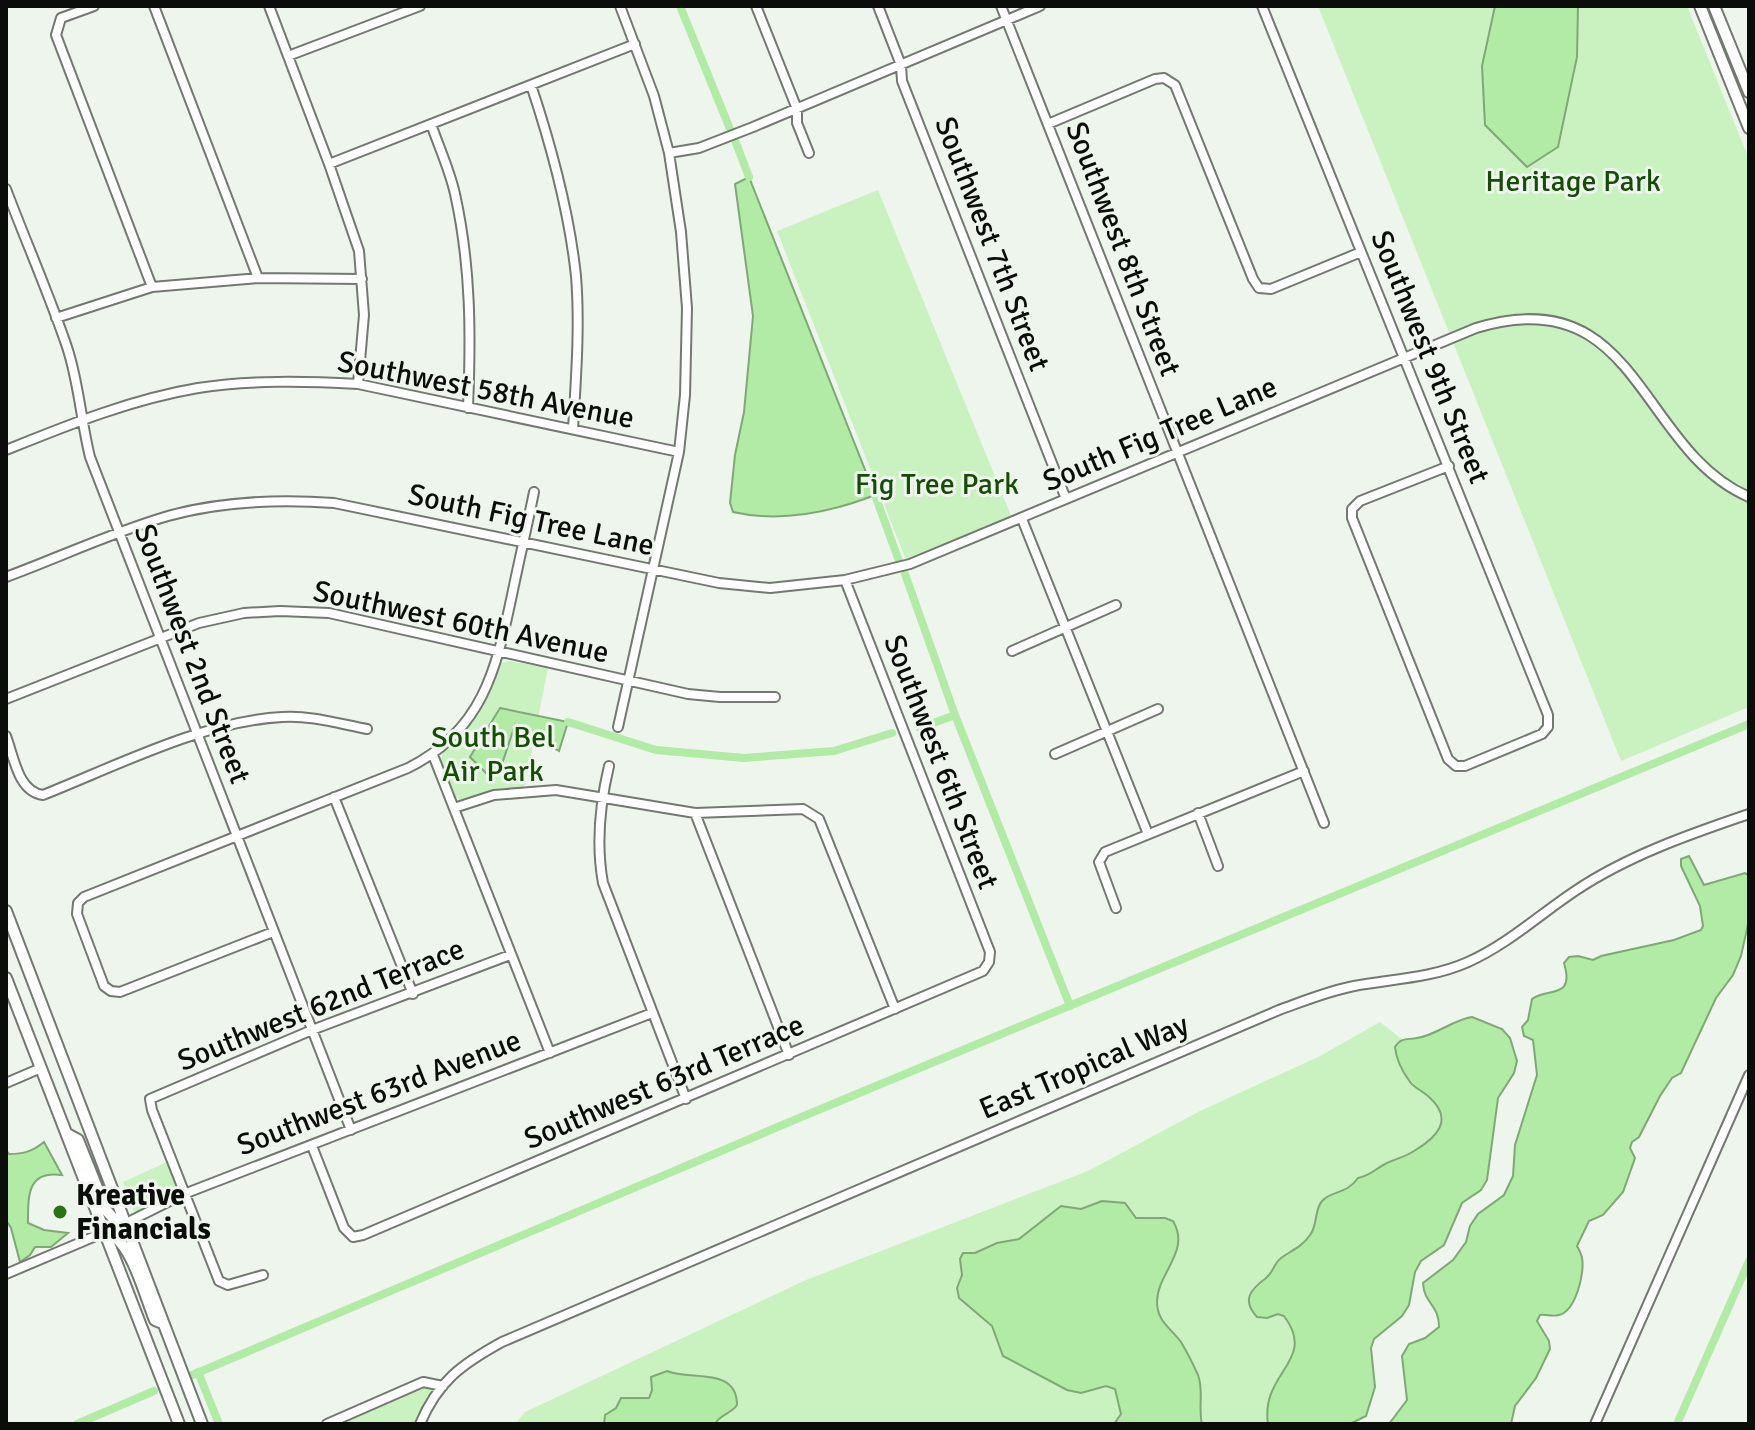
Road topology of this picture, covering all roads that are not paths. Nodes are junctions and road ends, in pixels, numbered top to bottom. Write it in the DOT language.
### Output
graph roads {
  1 [pos="94,6"];
  2 [pos="154,6"];
  3 [pos="269,6"];
  4 [pos="420,6"];
  5 [pos="620,6"];
  6 [pos="756,6"];
  7 [pos="878,6"];
  8 [pos="1001,6"];
  9 [pos="1040,6"];
  10 [pos="1262,6"];
  11 [pos="1700,6"];
  12 [pos="1714,6"];
  13 [pos="1007,20"];
  14 [pos="635,44"];
  15 [pos="288,56"];
  16 [pos="901,65"];
  17 [pos="531,85"];
  18 [pos="1749,92"];
  19 [pos="797,109"];
  20 [pos="431,124"];
  21 [pos="1048,124"];
  22 [pos="1749,128"];
  23 [pos="669,153"];
  24 [pos="809,153"];
  25 [pos="329,164"];
  26 [pos="6,189"];
  27 [pos="1361,252"];
  28 [pos="258,278"];
  29 [pos="362,279"];
  30 [pos="152,287"];
  31 [pos="56,318"];
  32 [pos="1404,358"];
  33 [pos="358,384"];
  34 [pos="468,408"];
  35 [pos="80,421"];
  36 [pos="573,429"];
  37 [pos="6,450"];
  38 [pos="679,452"];
  39 [pos="1177,452"];
  40 [pos="1449,466"];
  41 [pos="534,492"];
  42 [pos="1749,497"];
  43 [pos="1066,499"];
  44 [pos="1022,519"];
  45 [pos="119,534"];
  46 [pos="523,544"];
  47 [pos="655,571"];
  48 [pos="6,577"];
  49 [pos="845,580"];
  50 [pos="1116,605"];
  51 [pos="1065,628"];
  52 [pos="159,637"];
  53 [pos="1012,651"];
  54 [pos="500,652"];
  55 [pos="628,682"];
  56 [pos="775,697"];
  57 [pos="6,699"];
  58 [pos="1158,709"];
  59 [pos="618,727"];
  60 [pos="367,729"];
  61 [pos="1107,733"];
  62 [pos="197,734"];
  63 [pos="6,736"];
  64 [pos="1055,754"];
  65 [pos="433,755"];
  66 [pos="609,766"];
  67 [pos="1304,771"];
  68 [pos="334,797"];
  69 [pos="602,797"];
  70 [pos="454,808"];
  71 [pos="695,813"];
  72 [pos="1198,813"];
  73 [pos="1749,814"];
  74 [pos="1324,823"];
  75 [pos="1148,834"];
  76 [pos="236,835"];
  77 [pos="1218,866"];
  78 [pos="1116,908"];
  79 [pos="6,911"];
  80 [pos="6,930"];
  81 [pos="273,932"];
  82 [pos="18,941"];
  83 [pos="510,955"];
  84 [pos="989,962"];
  85 [pos="6,978"];
  86 [pos="413,994"];
  87 [pos="895,1009"];
  88 [pos="652,1013"];
  89 [pos="312,1030"];
  90 [pos="550,1053"];
  91 [pos="789,1055"];
  92 [pos="41,1068"];
  93 [pos="1749,1075"];
  94 [pos="6,1083"];
  95 [pos="686,1099"];
  96 [pos="351,1130"];
  97 [pos="67,1134"];
  98 [pos="312,1146"];
  99 [pos="184,1194"];
  100 [pos="126,1223"];
  101 [pos="105,1232"];
  102 [pos="6,1274"];
  103 [pos="263,1275"];
  104 [pos="165,1326"];
  105 [pos="443,1386"];
  106 [pos="179,1424"];
  107 [pos="202,1424"];
  108 [pos="327,1424"];
  109 [pos="420,1424"];
  110 [pos="1595,1424"];
  1 -- 30 [label="street"];
  2 -- 28 [label="street"];
  3 -- 15 [label="street"];
  4 -- 15 [label="street"];
  5 -- 14 [label="street"];
  6 -- 19 [label="street"];
  7 -- 16 [label="street, Southwest 7th Street"];
  8 -- 13 [label="street, Southwest 8th Street"];
  9 -- 13 [label="street"];
  10 -- 27 [label="street, Southwest 9th Street"];
  11 -- 22 [label="main road"];
  12 -- 18 [label="main road"];
  13 -- 16 [label="street"];
  13 -- 21 [label="street, Southwest 8th Street"];
  14 -- 17 [label="street"];
  14 -- 23 [label="street"];
  15 -- 25 [label="street"];
  16 -- 19 [label="street"];
  16 -- 43 [label="street, Southwest 7th Street"];
  17 -- 20 [label="street"];
  17 -- 36 [label="street"];
  19 -- 23 [label="street"];
  19 -- 24 [label="street"];
  20 -- 25 [label="street"];
  20 -- 34 [label="street"];
  21 -- 27 [label="street"];
  21 -- 39 [label="street, Southwest 8th Street"];
  23 -- 38 [label="street"];
  25 -- 29 [label="street"];
  26 -- 31 [label="street, Southwest 2nd Street"];
  27 -- 32 [label="street, Southwest 9th Street"];
  28 -- 29 [label="street"];
  28 -- 30 [label="street"];
  29 -- 33 [label="street"];
  30 -- 31 [label="street"];
  31 -- 35 [label="street, Southwest 2nd Street"];
  32 -- 39 [label="street, South Fig Tree Lane"];
  32 -- 40 [label="street, Southwest 9th Street"];
  32 -- 42 [label="street, South Fig Tree Lane"];
  33 -- 34 [label="street, Southwest 58th Avenue"];
  33 -- 35 [label="street, Southwest 58th Avenue"];
  34 -- 36 [label="street, Southwest 58th Avenue"];
  35 -- 37 [label="street, Southwest 58th Avenue"];
  35 -- 45 [label="street, Southwest 2nd Street"];
  36 -- 38 [label="street, Southwest 58th Avenue"];
  38 -- 47 [label="street"];
  39 -- 43 [label="street, South Fig Tree Lane"];
  39 -- 67 [label="street, Southwest 8th Street"];
  40 -- 40 [label="street, Southwest 9th Street"];
  41 -- 46 [label="street"];
  43 -- 44 [label="street, South Fig Tree Lane"];
  44 -- 49 [label="street, South Fig Tree Lane"];
  44 -- 51 [label="street"];
  45 -- 46 [label="street, South Fig Tree Lane"];
  45 -- 48 [label="street, South Fig Tree Lane"];
  45 -- 52 [label="street, Southwest 2nd Street"];
  46 -- 47 [label="street, South Fig Tree Lane"];
  46 -- 54 [label="street"];
  47 -- 49 [label="street, South Fig Tree Lane"];
  47 -- 55 [label="street"];
  49 -- 84 [label="street, Southwest 6th Street"];
  50 -- 51 [label="street"];
  51 -- 53 [label="street"];
  51 -- 61 [label="street"];
  52 -- 54 [label="street, Southwest 60th Avenue"];
  52 -- 57 [label="street, Southwest 60th Avenue"];
  52 -- 62 [label="street, Southwest 2nd Street"];
  54 -- 55 [label="street, Southwest 60th Avenue"];
  54 -- 65 [label="street"];
  55 -- 56 [label="street, Southwest 60th Avenue"];
  55 -- 59 [label="street"];
  58 -- 61 [label="street"];
  60 -- 62 [label="street"];
  61 -- 64 [label="street"];
  61 -- 75 [label="street"];
  62 -- 63 [label="street"];
  62 -- 76 [label="street, Southwest 2nd Street"];
  65 -- 68 [label="street"];
  65 -- 70 [label="street"];
  66 -- 69 [label="street"];
  67 -- 72 [label="street"];
  67 -- 74 [label="street, Southwest 8th Street"];
  68 -- 76 [label="street"];
  68 -- 86 [label="street"];
  69 -- 70 [label="street"];
  69 -- 71 [label="street"];
  69 -- 88 [label="street"];
  70 -- 83 [label="street"];
  71 -- 87 [label="street"];
  71 -- 91 [label="street"];
  72 -- 75 [label="street"];
  72 -- 77 [label="street"];
  73 -- 105 [label="street, East Tropical Way"];
  75 -- 78 [label="street"];
  76 -- 81 [label="street, Southwest 2nd Street"];
  76 -- 81 [label="street"];
  79 -- 82 [label="main road"];
  80 -- 82 [label="main road"];
  81 -- 89 [label="street, Southwest 2nd Street"];
  82 -- 100 [label="main road"];
  83 -- 86 [label="street, Southwest 62nd Terrace"];
  83 -- 90 [label="street"];
  84 -- 87 [label="street, Southwest 63rd Terrace"];
  85 -- 92 [label="main road"];
  86 -- 89 [label="street, Southwest 62nd Terrace"];
  87 -- 91 [label="street, Southwest 63rd Terrace"];
  88 -- 90 [label="street, Southwest 63rd Avenue"];
  88 -- 95 [label="street"];
  89 -- 96 [label="street, Southwest 2nd Street"];
  89 -- 99 [label="street, Southwest 62nd Terrace"];
  90 -- 96 [label="street, Southwest 63rd Avenue"];
  91 -- 95 [label="street, Southwest 63rd Terrace"];
  92 -- 94 [label="street"];
  92 -- 97 [label="main road"];
  93 -- 110 [label="street"];
  95 -- 98 [label="street, Southwest 63rd Terrace"];
  96 -- 98 [label="street, Southwest 63rd Avenue"];
  97 -- 100 [label="main road"];
  97 -- 101 [label="main road"];
  98 -- 99 [label="street, Southwest 63rd Avenue"];
  99 -- 100 [label="street, Southwest 63rd Avenue"];
  99 -- 103 [label="street"];
  100 -- 104 [label="main road"];
  101 -- 102 [label="street"];
  101 -- 104 [label="main road"];
  101 -- 106 [label="main road"];
  104 -- 107 [label="main road"];
  105 -- 108 [label="street"];
  105 -- 109 [label="street, East Tropical Way"];
}
